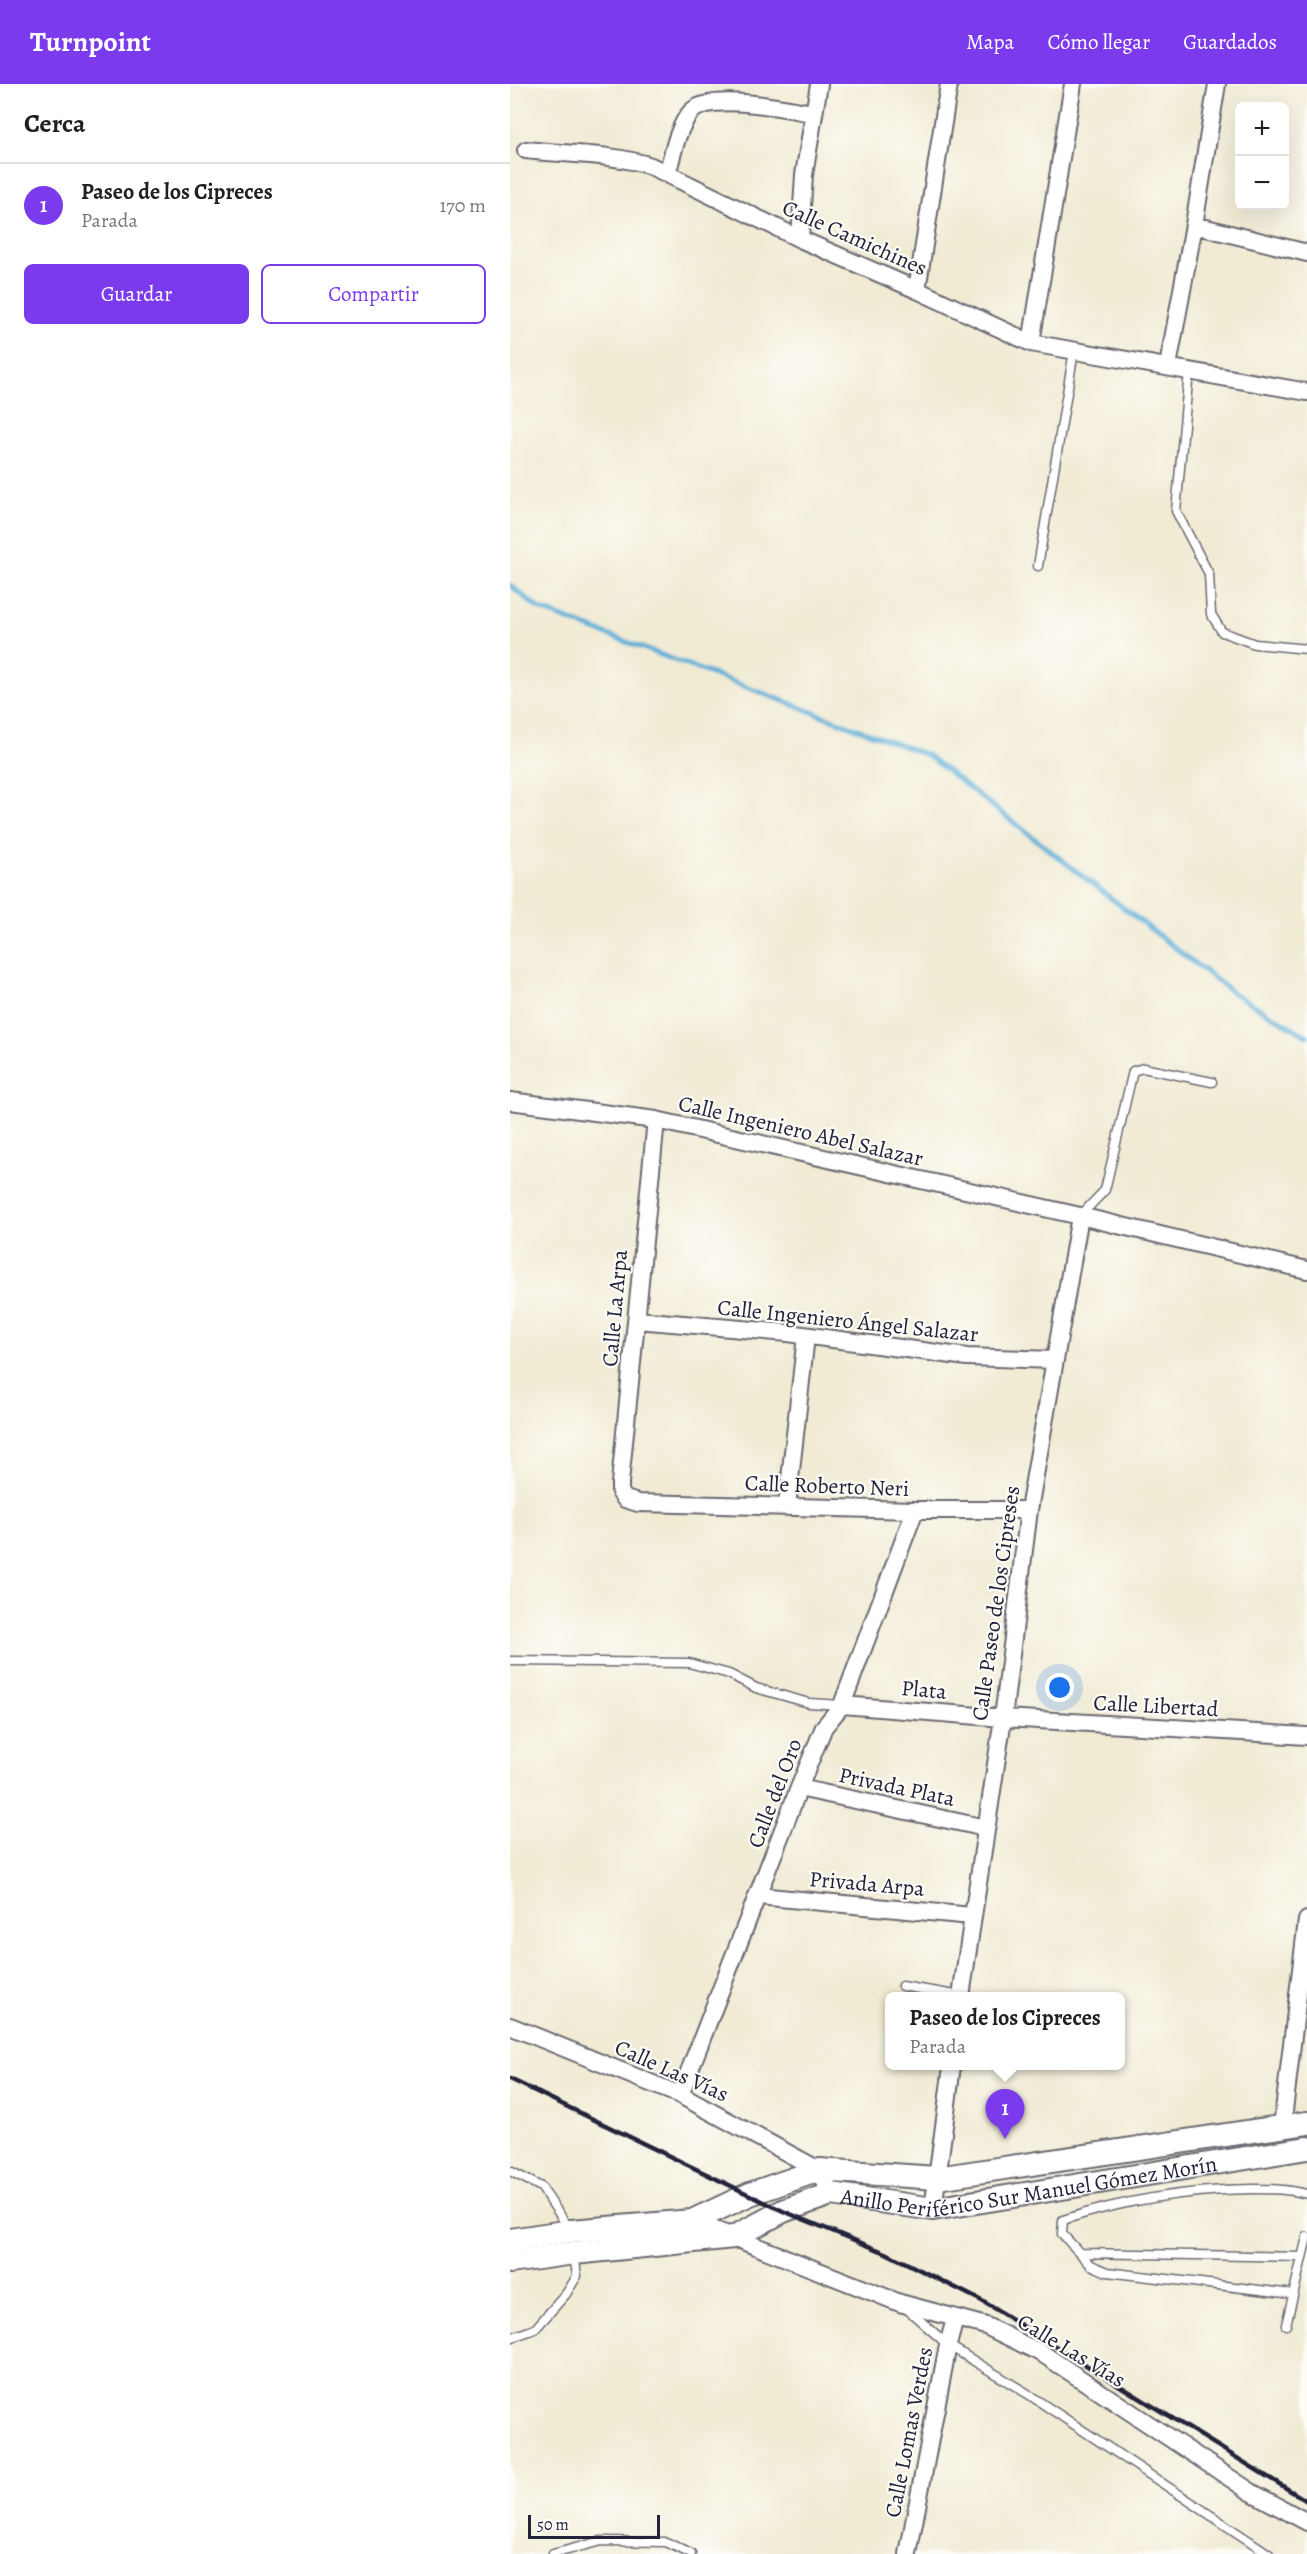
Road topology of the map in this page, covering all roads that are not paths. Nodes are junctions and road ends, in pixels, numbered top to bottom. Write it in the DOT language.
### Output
graph roads {
  1 [pos="819,84"];
  2 [pos="948,84"];
  3 [pos="1073,84"];
  4 [pos="1213,84"];
  5 [pos="813,113"];
  6 [pos="526,150"];
  7 [pos="667,174"];
  8 [pos="1194,225"];
  9 [pos="800,238"];
  10 [pos="1307,253"];
  11 [pos="918,290"];
  12 [pos="1031,343"];
  13 [pos="1074,351"];
  14 [pos="1168,366"];
  15 [pos="1189,371"];
  16 [pos="1307,392"];
  17 [pos="1038,566"];
  18 [pos="1307,649"];
  19 [pos="1212,1082"];
  20 [pos="510,1101"];
  21 [pos="656,1120"];
  22 [pos="1080,1216"];
  23 [pos="1307,1270"];
  24 [pos="637,1320"];
  25 [pos="806,1336"];
  26 [pos="1055,1360"];
  27 [pos="625,1499"];
  28 [pos="787,1506"];
  29 [pos="915,1510"];
  30 [pos="1029,1510"];
  31 [pos="510,1661"];
  32 [pos="842,1705"];
  33 [pos="1003,1718"];
  34 [pos="1307,1736"];
  35 [pos="799,1788"];
  36 [pos="986,1828"];
  37 [pos="758,1896"];
  38 [pos="972,1916"];
  39 [pos="1307,1920"];
  40 [pos="902,1986"];
  41 [pos="937,1992"];
  42 [pos="962,1992"];
  43 [pos="510,2026"];
  44 [pos="951,2070"];
  45 [pos="680,2095"];
  46 [pos="1307,2123"];
  47 [pos="1282,2127"];
  48 [pos="1307,2148"];
  49 [pos="819,2170"];
  50 [pos="510,2171"];
  51 [pos="937,2178"];
  52 [pos="831,2194"];
  53 [pos="1307,2194"];
  54 [pos="933,2209"];
  55 [pos="692,2222"];
  56 [pos="571,2231"];
  57 [pos="734,2237"];
  58 [pos="1307,2237"];
  59 [pos="510,2240"];
  60 [pos="574,2253"];
  61 [pos="1080,2253"];
  62 [pos="1302,2257"];
  63 [pos="510,2262"];
  64 [pos="1293,2294"];
  65 [pos="900,2303"];
  66 [pos="956,2319"];
  67 [pos="1286,2325"];
  68 [pos="510,2338"];
  69 [pos="948,2345"];
  70 [pos="1307,2522"];
  71 [pos="553,2554"];
  72 [pos="691,2554"];
  73 [pos="908,2554"];
  74 [pos="1269,2554"];
  1 -- 5 [label="street"];
  2 -- 11 [label="street"];
  3 -- 12 [label="street"];
  4 -- 8 [label="street"];
  5 -- 7 [label="street"];
  5 -- 9 [label="street"];
  6 -- 7 [label="street, Calle Camichines"];
  7 -- 9 [label="street, Calle Camichines"];
  8 -- 10 [label="street"];
  8 -- 14 [label="street"];
  9 -- 11 [label="street, Calle Camichines"];
  11 -- 12 [label="street, Calle Camichines"];
  12 -- 13 [label="street, Calle Camichines"];
  13 -- 14 [label="street, Calle Camichines"];
  13 -- 17 [label="lane"];
  14 -- 15 [label="street, Calle Camichines"];
  15 -- 16 [label="street, Calle Camichines"];
  15 -- 18 [label="lane"];
  19 -- 22 [label="lane"];
  20 -- 21 [label="street, Calle Ingeniero Abel Salazar"];
  21 -- 22 [label="street, Calle Ingeniero Abel Salazar"];
  21 -- 24 [label="street, Calle La Arpa"];
  22 -- 23 [label="street, Calle Ingeniero Abel Salazar"];
  22 -- 26 [label="street, Calle Paseo de los Cipreses"];
  24 -- 25 [label="street, Calle Ingeniero Ángel Salazar"];
  24 -- 27 [label="street, Calle La Arpa"];
  25 -- 26 [label="street, Calle Ingeniero Ángel Salazar"];
  25 -- 28 [label="street"];
  26 -- 30 [label="street, Calle Paseo de los Cipreses"];
  27 -- 28 [label="street, Calle Roberto Neri"];
  28 -- 29 [label="street, Calle Roberto Neri"];
  29 -- 30 [label="street, Calle Roberto Neri"];
  29 -- 32 [label="street, Calle del Oro"];
  30 -- 33 [label="street, Calle Paseo de los Cipreses"];
  31 -- 32 [label="lane"];
  32 -- 33 [label="street, Plata"];
  32 -- 35 [label="street, Calle del Oro"];
  33 -- 34 [label="street, Calle Libertad"];
  33 -- 36 [label="street, Calle Paseo de los Cipreses"];
  35 -- 36 [label="street, Privada Plata"];
  35 -- 37 [label="street, Calle del Oro"];
  36 -- 38 [label="street, Calle Paseo de los Cipreses"];
  37 -- 38 [label="street, Privada Arpa"];
  37 -- 45 [label="street, Calle del Oro"];
  38 -- 42 [label="street, Calle Paseo de los Cipreses"];
  39 -- 47 [label="street"];
  40 -- 41 [label="lane"];
  43 -- 45 [label="street, Calle Las Vías"];
  44 -- 51 [label="street"];
  45 -- 49 [label="street, Calle Las Vías"];
  46 -- 47 [label="street, Anillo Periférico Sur Manuel Gómez Morín"];
  47 -- 51 [label="street, Anillo Periférico Sur Manuel Gómez Morín"];
  48 -- 54 [label="street, Anillo Periférico Sur Manuel Gómez Morín"];
  49 -- 51 [label="street, Anillo Periférico Sur Manuel Gómez Morín"];
  49 -- 52 [label="street"];
  49 -- 55 [label="street, Anillo Periférico Sur Manuel Gómez Morín"];
  50 -- 56 [label="lane"];
  51 -- 54 [label="street"];
  52 -- 54 [label="street, Anillo Periférico Sur Manuel Gómez Morín"];
  52 -- 57 [label="street, Anillo Periférico Sur Manuel Gómez Morín"];
  53 -- 61 [label="lane"];
  55 -- 56 [label="street, Anillo Periférico Sur Manuel Gómez Morín"];
  55 -- 57 [label="street, Calle Las Vías"];
  56 -- 59 [label="street, Anillo Periférico Sur Manuel Gómez Morín"];
  57 -- 60 [label="street, Anillo Periférico Sur Manuel Gómez Morín"];
  57 -- 65 [label="street, Calle Las Vías"];
  58 -- 62 [label="lane"];
  60 -- 63 [label="street, Anillo Periférico Sur Manuel Gómez Morín"];
  60 -- 68 [label="lane"];
  61 -- 62 [label="lane"];
  61 -- 64 [label="lane"];
  62 -- 64 [label="lane"];
  64 -- 67 [label="lane"];
  65 -- 66 [label="street, Calle Las Vías"];
  65 -- 69 [label="lane"];
  66 -- 69 [label="street, Calle Lomas Verdes"];
  66 -- 70 [label="street, Calle Las Vías"];
  69 -- 73 [label="street, Calle Lomas Verdes"];
  69 -- 74 [label="lane"];
  71 -- 72 [label="lane"];
}
